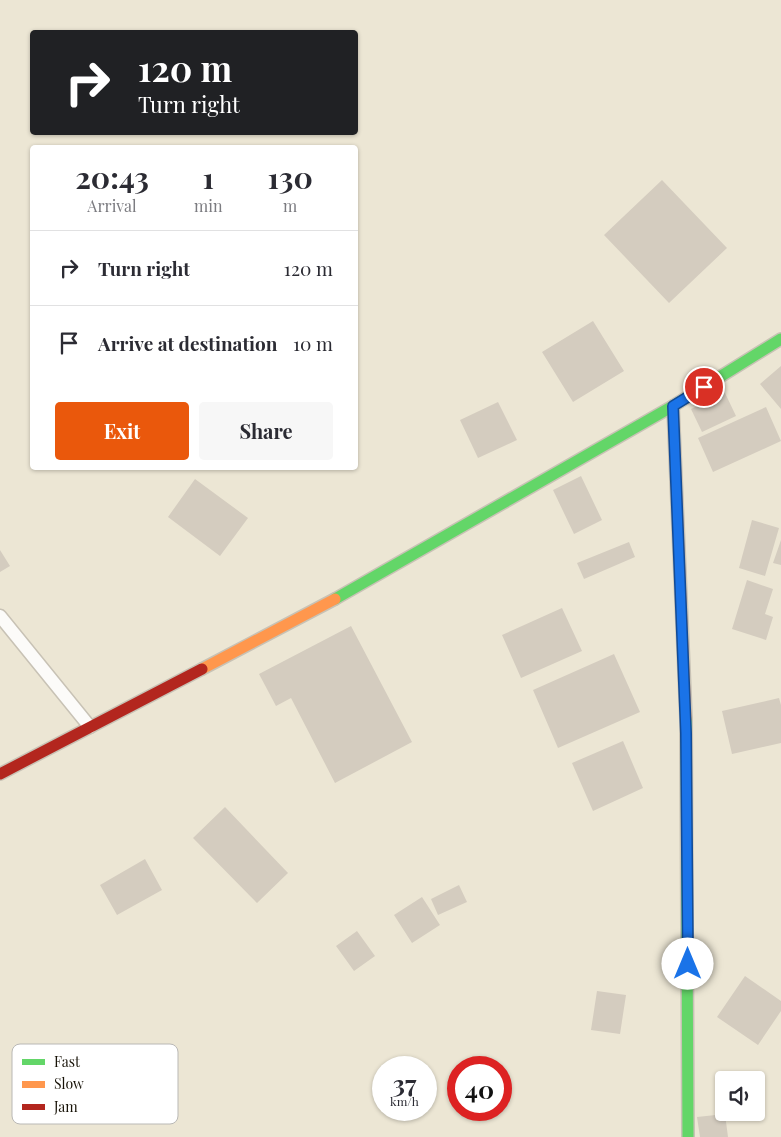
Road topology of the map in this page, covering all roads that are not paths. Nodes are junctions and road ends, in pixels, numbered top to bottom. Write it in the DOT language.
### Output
graph roads {
  1 [pos="781,339"];
  2 [pos="673,406"];
  3 [pos="0,616"];
  4 [pos="90,727"];
  5 [pos="0,774"];
  6 [pos="688,1137"];
  1 -- 2 [label="street"];
  2 -- 4 [label="street"];
  2 -- 6 [label="street"];
  3 -- 4 [label="lane"];
  4 -- 5 [label="street"];
}
